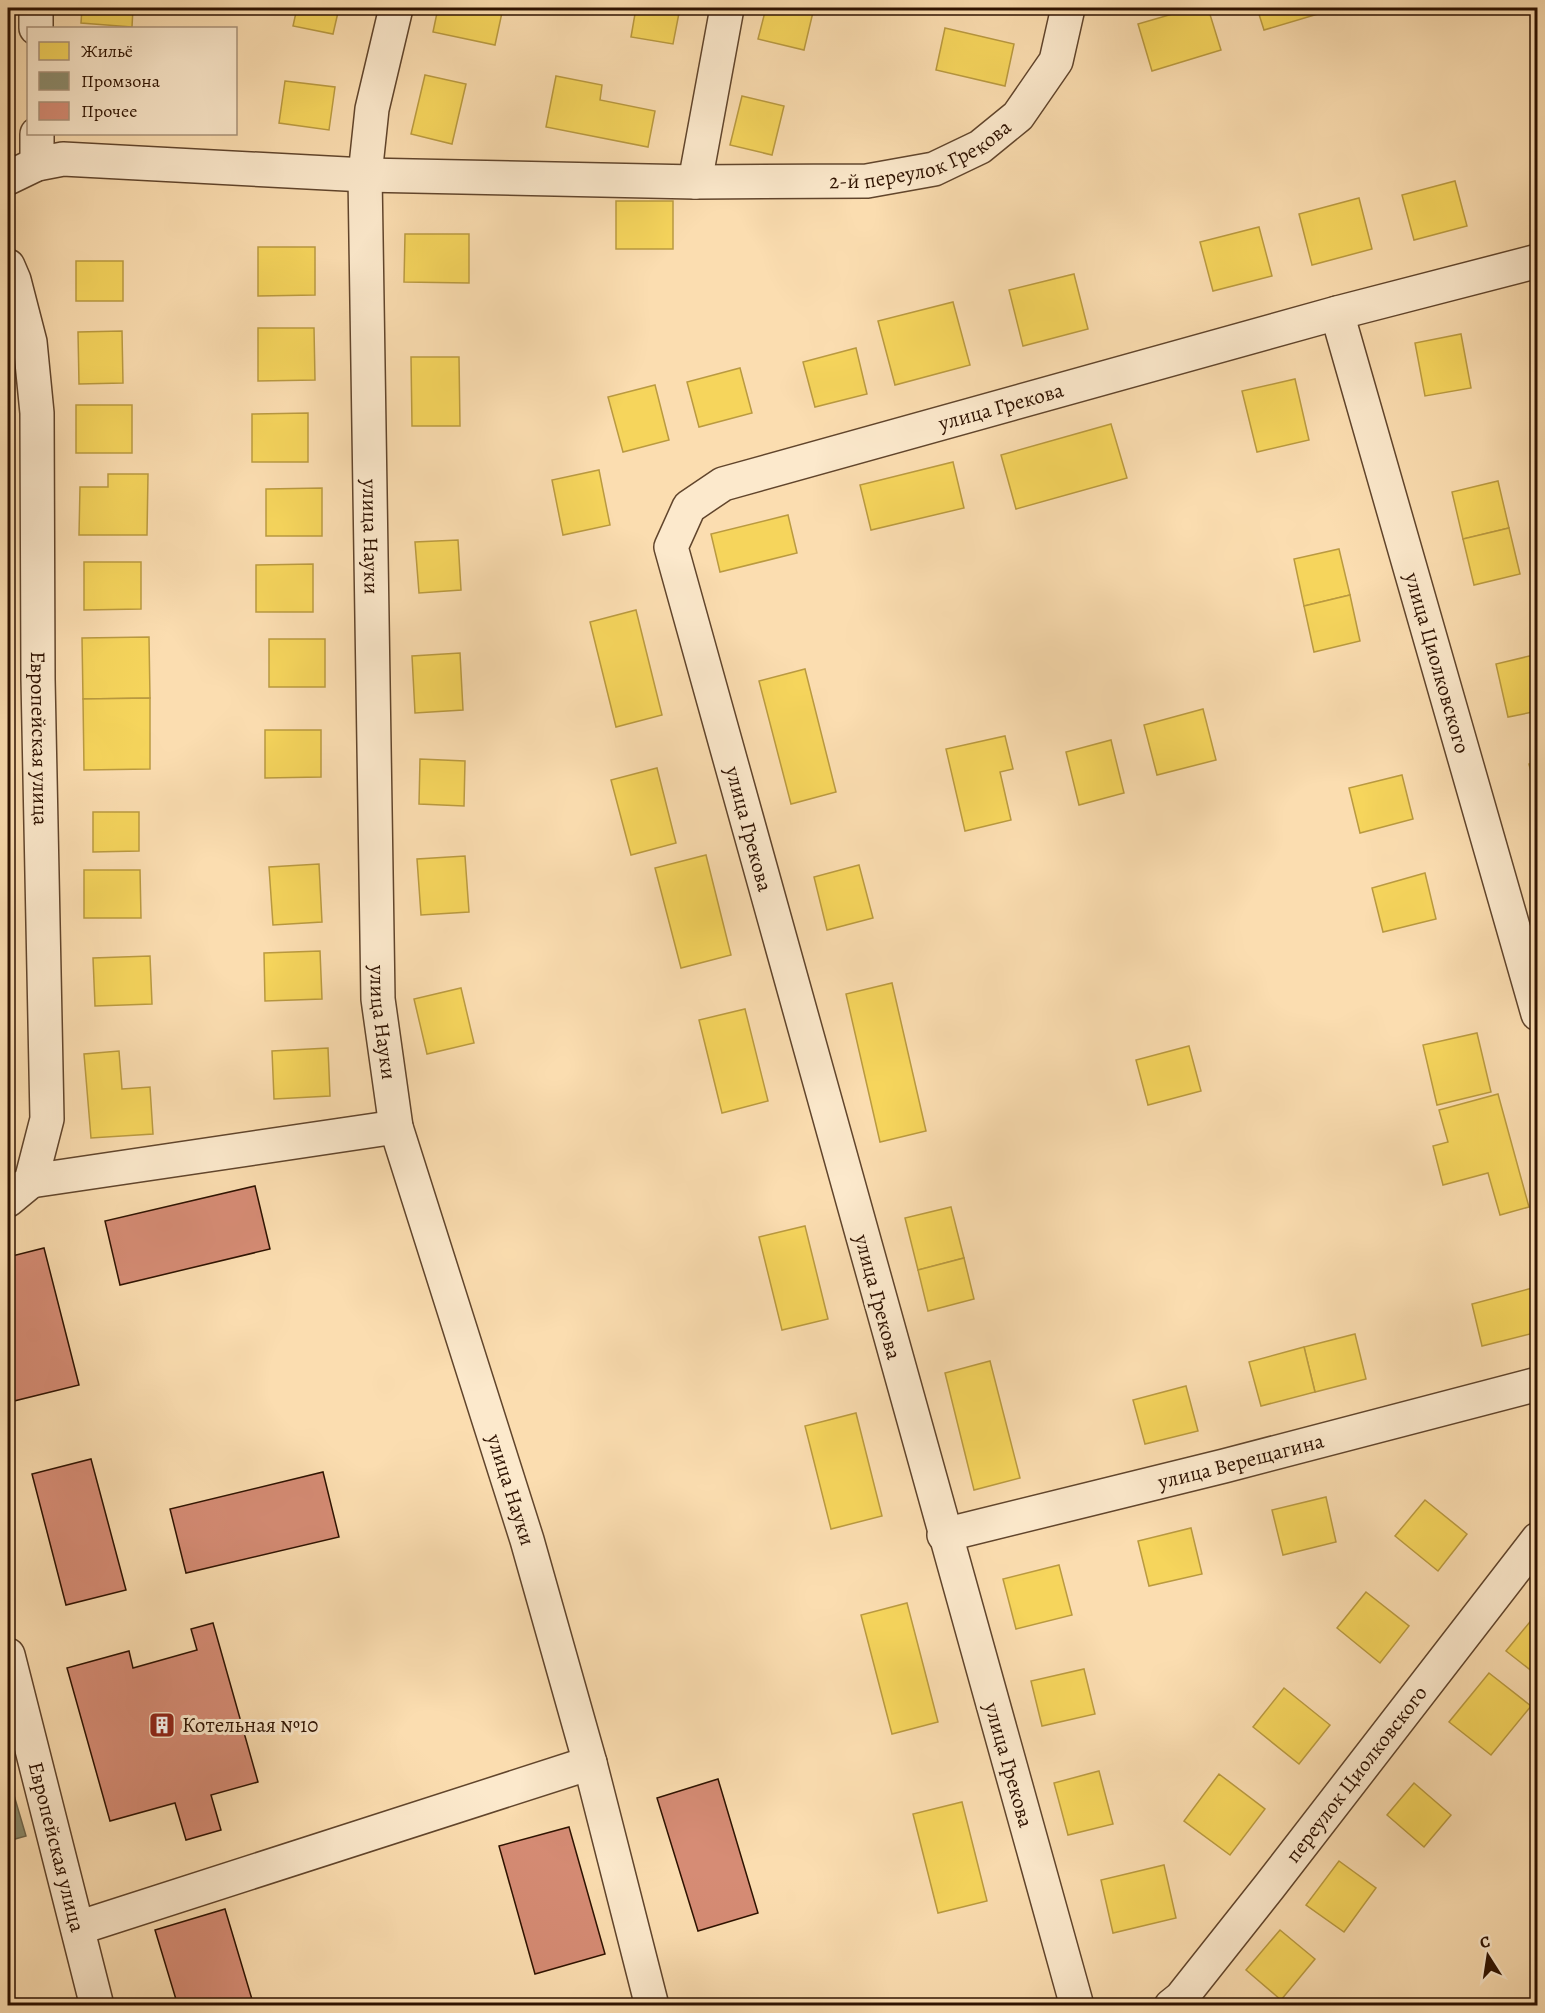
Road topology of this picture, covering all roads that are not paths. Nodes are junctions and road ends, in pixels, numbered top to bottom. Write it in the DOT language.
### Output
graph roads {
  1 [pos="36,8"];
  2 [pos="396,8"];
  3 [pos="728,8"];
  4 [pos="1068,8"];
  5 [pos="36,27"];
  6 [pos="37,149"];
  7 [pos="365,175"];
  8 [pos="8,178"];
  9 [pos="694,182"];
  10 [pos="1538,261"];
  11 [pos="8,266"];
  12 [pos="1337,313"];
  13 [pos="1538,1014"];
  14 [pos="396,1127"];
  15 [pos="19,1191"];
  16 [pos="1538,1384"];
  17 [pos="944,1535"];
  18 [pos="1538,1539"];
  19 [pos="8,1655"];
  20 [pos="590,1763"];
  21 [pos="78,1928"];
  22 [pos="97,2006"];
  23 [pos="652,2006"];
  24 [pos="1077,2006"];
  25 [pos="1171,2006"];
  1 -- 5 [label="street"];
  2 -- 7 [label="street, улица Науки"];
  3 -- 9 [label="street"];
  4 -- 9 [label="street, 2-й переулок Грекова"];
  6 -- 7 [label="street, 2-й переулок Грекова"];
  6 -- 8 [label="street, 2-й переулок Грекова"];
  7 -- 9 [label="street, 2-й переулок Грекова"];
  7 -- 14 [label="street, улица Науки"];
  10 -- 12 [label="street, улица Грекова"];
  11 -- 15 [label="street, Европейская улица"];
  12 -- 13 [label="street, улица Циолковского"];
  12 -- 17 [label="street, улица Грекова"];
  14 -- 15 [label="street"];
  14 -- 20 [label="street, улица Науки"];
  16 -- 17 [label="street, улица Верещагина"];
  17 -- 24 [label="street, улица Грекова"];
  18 -- 25 [label="street, переулок Циолковского"];
  19 -- 21 [label="street, Европейская улица"];
  20 -- 21 [label="street"];
  20 -- 23 [label="street, улица Науки"];
  21 -- 22 [label="street, Европейская улица"];
}
